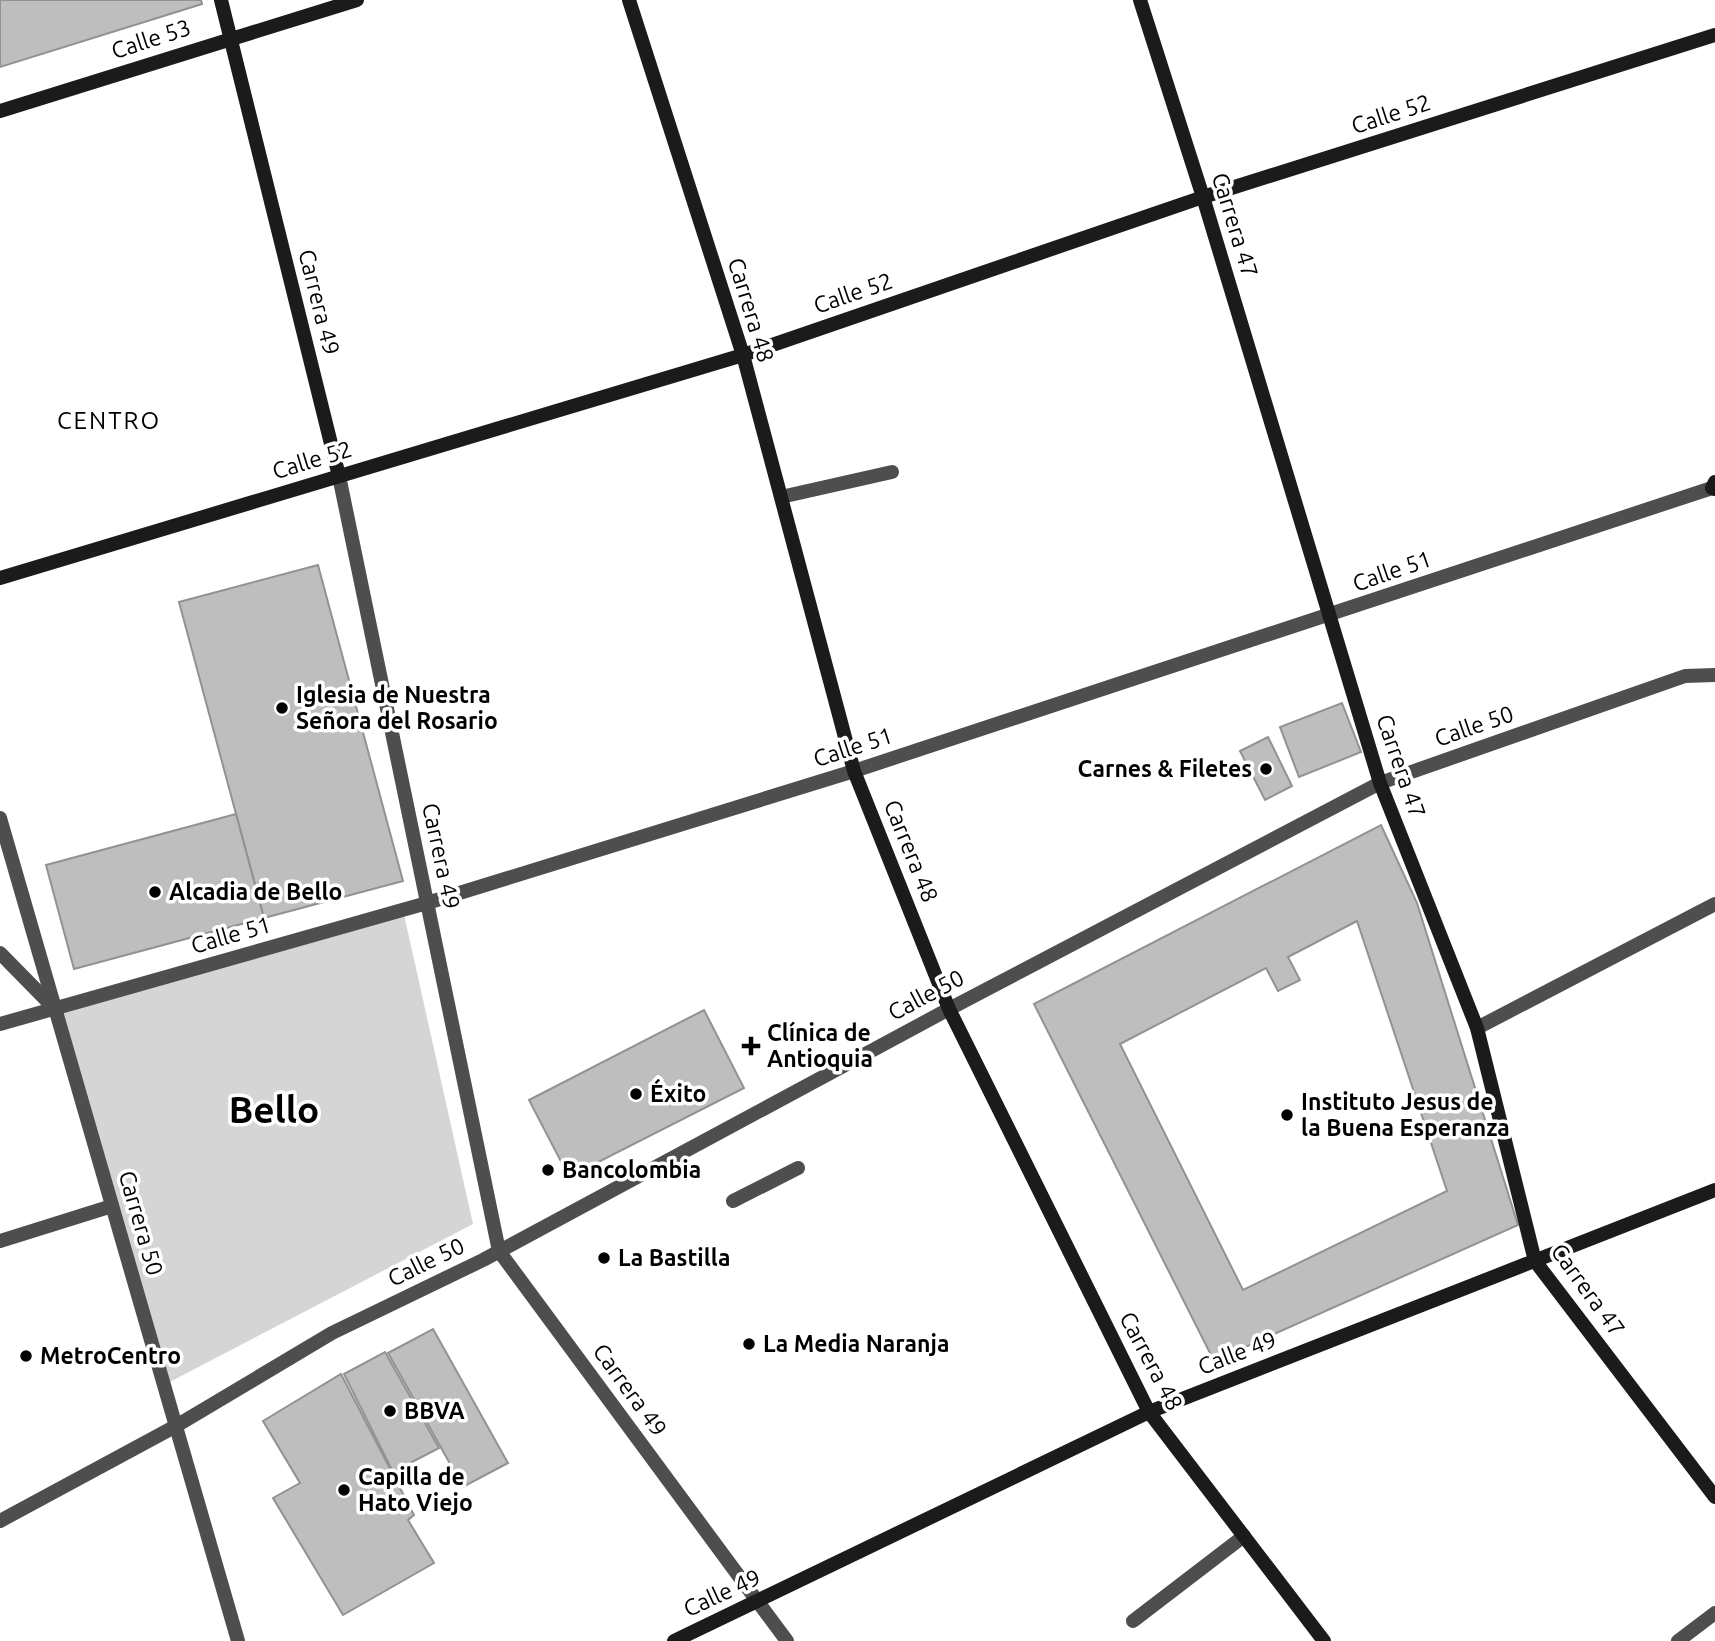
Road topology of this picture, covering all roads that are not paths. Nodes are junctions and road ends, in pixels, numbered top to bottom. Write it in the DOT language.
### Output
graph roads {
  1 [pos="221,0"];
  2 [pos="357,0"];
  3 [pos="629,0"];
  4 [pos="1140,0"];
  5 [pos="1715,35"];
  6 [pos="230,37"];
  7 [pos="0,111"];
  8 [pos="1203,197"];
  9 [pos="743,355"];
  10 [pos="892,472"];
  11 [pos="339,476"];
  12 [pos="1714,486"];
  13 [pos="780,497"];
  14 [pos="0,578"];
  15 [pos="1329,617"];
  16 [pos="1715,675"];
  17 [pos="855,771"];
  18 [pos="1380,783"];
  19 [pos="0,818"];
  20 [pos="427,903"];
  21 [pos="1715,904"];
  22 [pos="0,953"];
  23 [pos="55,1009"];
  24 [pos="949,1009"];
  25 [pos="0,1024"];
  26 [pos="1477,1028"];
  27 [pos="798,1168"];
  28 [pos="1715,1190"];
  29 [pos="733,1201"];
  30 [pos="112,1206"];
  31 [pos="0,1241"];
  32 [pos="499,1251"];
  33 [pos="1535,1261"];
  34 [pos="1149,1412"];
  35 [pos="176,1426"];
  36 [pos="1715,1497"];
  37 [pos="0,1521"];
  38 [pos="1244,1536"];
  39 [pos="758,1602"];
  40 [pos="1715,1614"];
  41 [pos="1133,1621"];
  42 [pos="238,1641"];
  43 [pos="674,1641"];
  44 [pos="788,1641"];
  45 [pos="1324,1641"];
  46 [pos="1678,1641"];
  1 -- 6 [label="street, Carrera 49"];
  2 -- 6 [label="street, Calle 53"];
  3 -- 9 [label="street, Carrera 48"];
  4 -- 8 [label="street, Carrera 47"];
  5 -- 8 [label="street, Calle 52"];
  6 -- 7 [label="street, Calle 53"];
  6 -- 11 [label="street, Carrera 49"];
  8 -- 9 [label="street, Calle 52"];
  8 -- 15 [label="street, Carrera 47"];
  9 -- 11 [label="street, Calle 52"];
  9 -- 13 [label="street, Carrera 48"];
  10 -- 13 [label="street"];
  11 -- 14 [label="street, Calle 52"];
  11 -- 20 [label="street, Carrera 49"];
  12 -- 15 [label="street, Calle 51"];
  13 -- 17 [label="street, Carrera 48"];
  15 -- 17 [label="street, Calle 51"];
  15 -- 18 [label="street, Carrera 47"];
  16 -- 18 [label="street, Calle 50"];
  17 -- 20 [label="street, Calle 51"];
  17 -- 24 [label="street, Carrera 48"];
  18 -- 24 [label="street, Calle 50"];
  18 -- 26 [label="street, Carrera 47"];
  19 -- 23 [label="street, Carrera 50"];
  20 -- 23 [label="street, Calle 51"];
  20 -- 32 [label="street, Carrera 49"];
  21 -- 26 [label="street"];
  22 -- 23 [label="street"];
  23 -- 25 [label="street, Calle 51"];
  23 -- 30 [label="street, Carrera 50"];
  24 -- 32 [label="street, Calle 50"];
  24 -- 34 [label="street, Carrera 48"];
  26 -- 33 [label="street, Carrera 47"];
  27 -- 29 [label="street"];
  28 -- 33 [label="street, Calle 49"];
  30 -- 31 [label="street"];
  30 -- 35 [label="street, Carrera 50"];
  32 -- 35 [label="street, Calle 50"];
  32 -- 39 [label="street, Carrera 49"];
  33 -- 34 [label="street, Calle 49"];
  33 -- 36 [label="street, Carrera 47"];
  34 -- 38 [label="street, Carrera 48"];
  34 -- 39 [label="street, Calle 49"];
  35 -- 37 [label="street, Calle 50"];
  35 -- 42 [label="street, Carrera 50"];
  38 -- 41 [label="street"];
  38 -- 45 [label="street, Carrera 48"];
  39 -- 43 [label="street, Calle 49"];
  39 -- 44 [label="street, Carrera 49"];
  40 -- 46 [label="street"];
}
